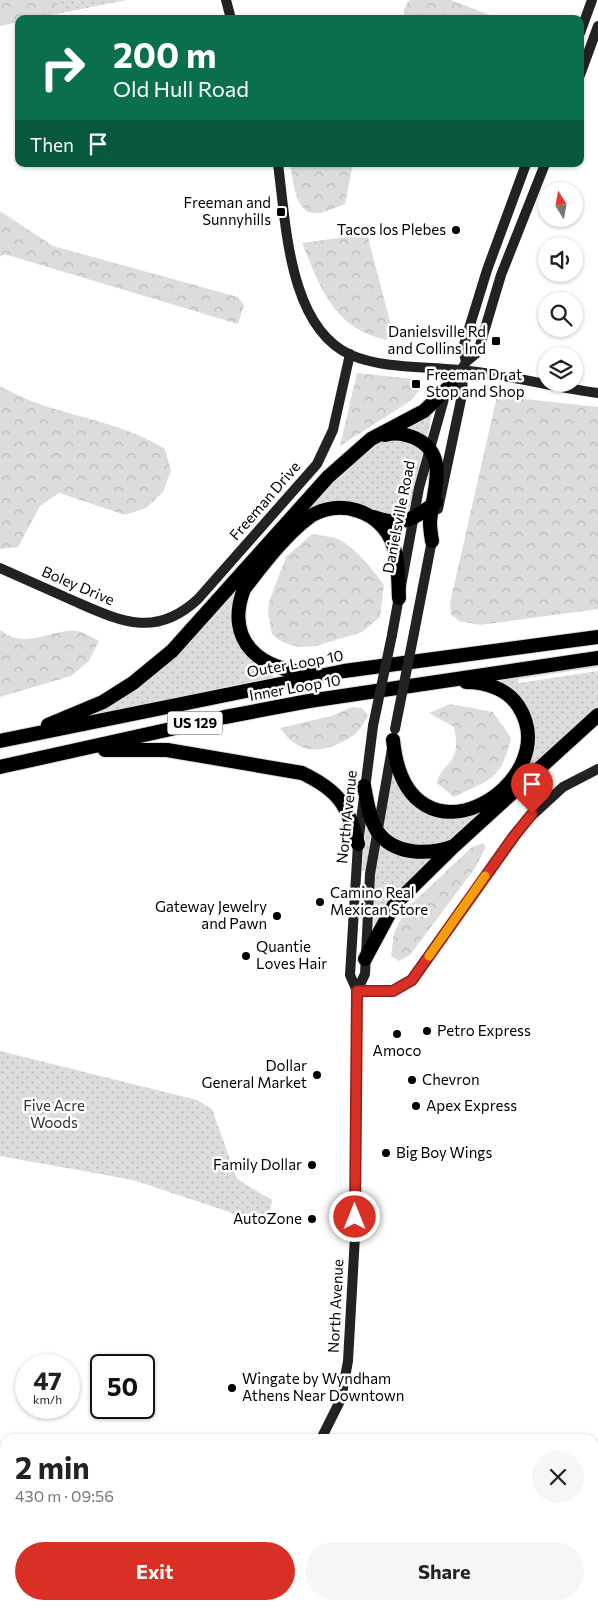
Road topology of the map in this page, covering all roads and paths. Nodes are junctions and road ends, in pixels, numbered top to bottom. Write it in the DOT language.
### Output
graph roads {
  1 [pos="226,0"];
  2 [pos="592,0"];
  3 [pos="229,15"];
  4 [pos="584,21"];
  5 [pos="598,26"];
  6 [pos="584,64"];
  7 [pos="278,167"];
  8 [pos="525,167"];
  9 [pos="544,167"];
  10 [pos="350,354"];
  11 [pos="464,366"];
  12 [pos="451,385"];
  13 [pos="598,393"];
  14 [pos="371,439"];
  15 [pos="428,448"];
  16 [pos="437,501"];
  17 [pos="371,516"];
  18 [pos="413,518"];
  19 [pos="432,541"];
  20 [pos="0,568"];
  21 [pos="400,598"];
  22 [pos="145,624"];
  23 [pos="598,637"];
  24 [pos="598,658"];
  25 [pos="344,671"];
  26 [pos="384,677"];
  27 [pos="430,682"];
  28 [pos="598,715"];
  29 [pos="394,734"];
  30 [pos="4,740"];
  31 [pos="23,761"];
  32 [pos="0,766"];
  33 [pos="598,770"];
  34 [pos="364,786"];
  35 [pos="376,830"];
  36 [pos="358,844"];
  37 [pos="454,846"];
  38 [pos="366,959"];
  39 [pos="357,991"];
  40 [pos="324,1434"];
  1 -- 3 [label="main road"];
  2 -- 4 [label="main road"];
  5 -- 6 [label="main road"];
  7 -- 10 [label="main road"];
  8 -- 11 [label="main road"];
  9 -- 11 [label="main road, Danielsville Road"];
  10 -- 11 [label="main road"];
  10 -- 22 [label="main road, Freeman Drive"];
  11 -- 12 [label="main road, Danielsville Road"];
  11 -- 13 [label="main road"];
  11 -- 16 [label="main road"];
  12 -- 14 [label="highway"];
  12 -- 15 [label="main road, Danielsville Road"];
  14 -- 15 [label="highway"];
  14 -- 30 [label="highway"];
  15 -- 16 [label="highway"];
  15 -- 18 [label="main road, Danielsville Road"];
  16 -- 18 [label="highway"];
  16 -- 19 [label="highway"];
  17 -- 18 [label="highway"];
  17 -- 21 [label="highway"];
  17 -- 25 [label="highway"];
  18 -- 21 [label="main road, Danielsville Road"];
  19 -- 29 [label="main road, North Avenue, bridge"];
  20 -- 22 [label="main road, Boley Drive"];
  21 -- 26 [label="main road, Danielsville Road, bridge"];
  23 -- 25 [label="highway, Outer Loop 10 / US 129"];
  24 -- 27 [label="highway, Inner Loop 10 / US 129"];
  25 -- 30 [label="highway, Outer Loop 10 / US 129"];
  26 -- 34 [label="main road, North Avenue, bridge"];
  27 -- 29 [label="highway"];
  27 -- 31 [label="highway, Inner Loop 10 / US 129"];
  28 -- 37 [label="highway"];
  29 -- 35 [label="main road, North Avenue"];
  31 -- 32 [label="highway, Inner Loop 10 / US 129"];
  31 -- 36 [label="highway"];
  33 -- 39 [label="main road"];
  34 -- 35 [label="highway"];
  34 -- 36 [label="main road, North Avenue"];
  35 -- 37 [label="highway"];
  35 -- 38 [label="main road, North Avenue"];
  36 -- 39 [label="main road, North Avenue"];
  37 -- 38 [label="highway"];
  38 -- 39 [label="main road, North Avenue"];
  39 -- 40 [label="main road, North Avenue"];
}
